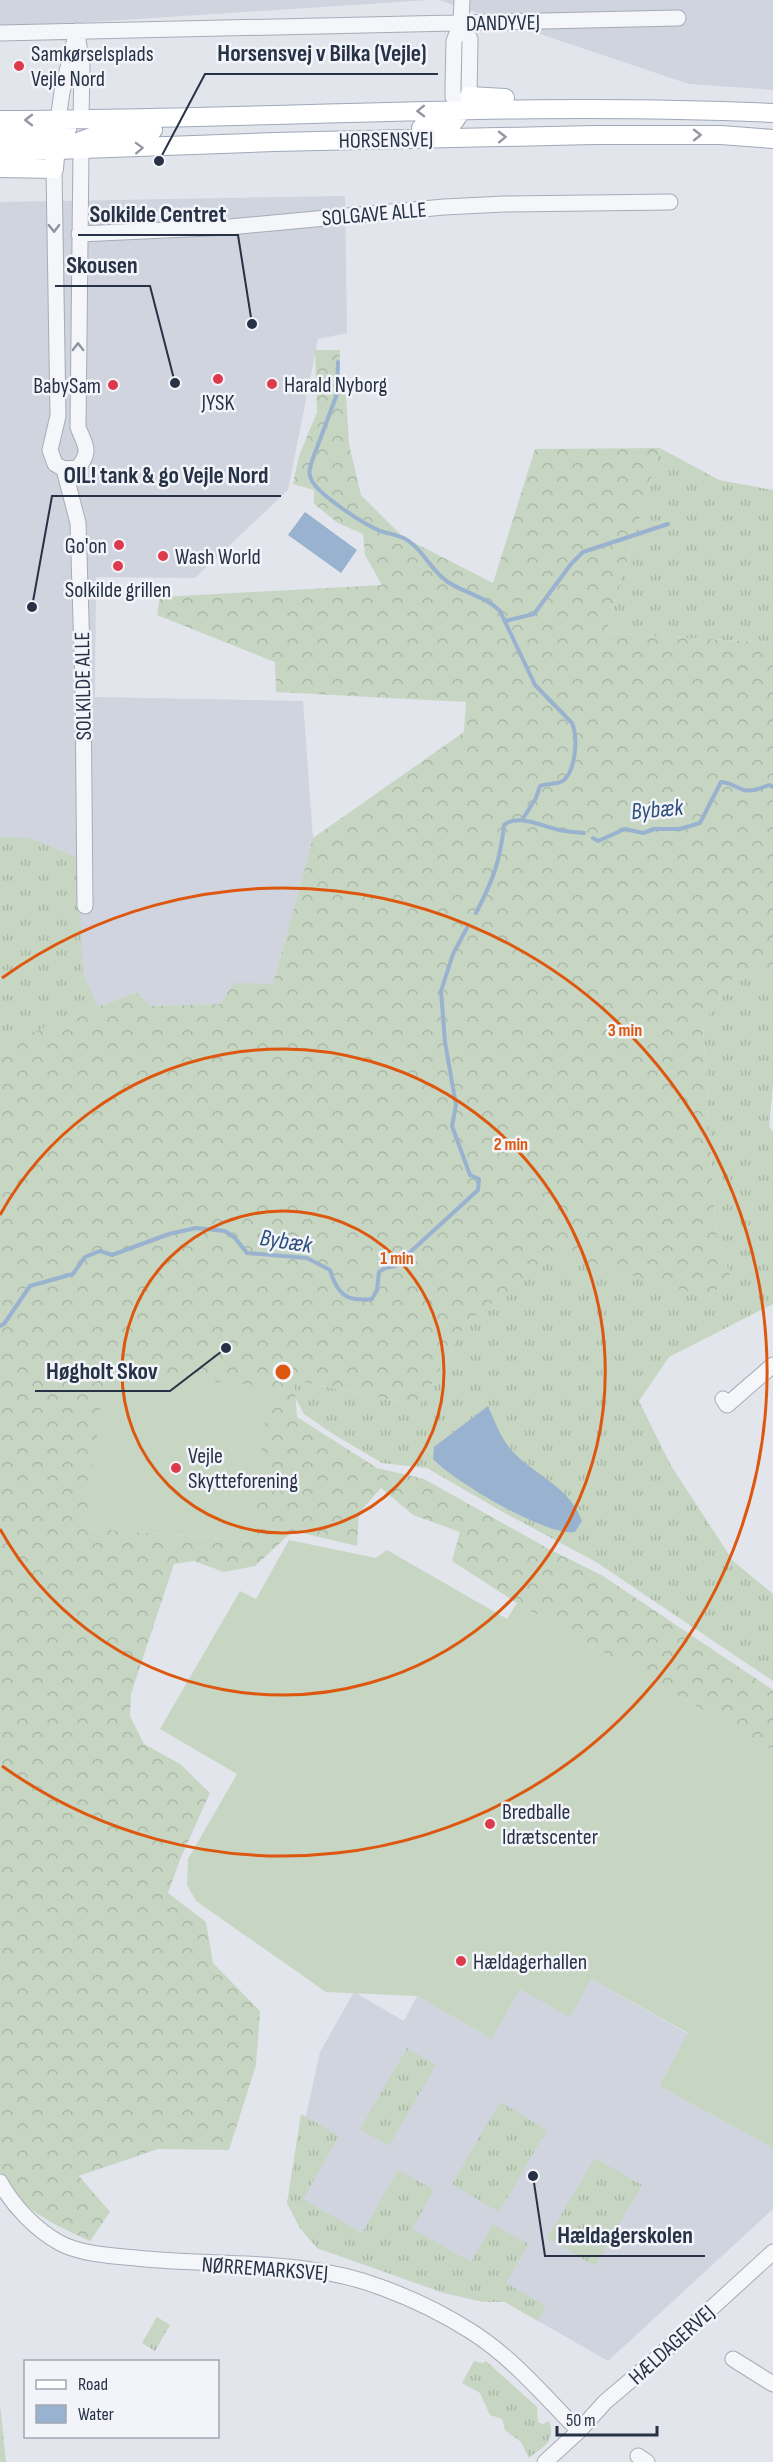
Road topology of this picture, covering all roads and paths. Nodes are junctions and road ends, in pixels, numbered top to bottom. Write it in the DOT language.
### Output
graph roads {
  1 [pos="462,0"];
  2 [pos="678,18"];
  3 [pos="461,23"];
  4 [pos="77,32"];
  5 [pos="0,33"];
  6 [pos="466,103"];
  7 [pos="773,113"];
  8 [pos="225,116"];
  9 [pos="0,120"];
  10 [pos="81,120"];
  11 [pos="57,135"];
  12 [pos="0,137"];
  13 [pos="464,138"];
  14 [pos="773,139"];
  15 [pos="274,142"];
  16 [pos="81,144"];
  17 [pos="0,152"];
  18 [pos="0,168"];
  19 [pos="54,170"];
  20 [pos="670,202"];
  21 [pos="78,234"];
  22 [pos="71,468"];
  23 [pos="85,906"];
  24 [pos="773,1365"];
  25 [pos="723,1399"];
  26 [pos="0,2182"];
  27 [pos="773,2252"];
  28 [pos="733,2359"];
  29 [pos="773,2384"];
  30 [pos="579,2431"];
  31 [pos="545,2462"];
  1 -- 3 [label="street"];
  2 -- 3 [label="street, DANDYVEJ"];
  3 -- 4 [label="street, DANDYVEJ"];
  3 -- 6 [label="street"];
  4 -- 5 [label="street, DANDYVEJ"];
  4 -- 10 [label="street"];
  4 -- 11 [label="street"];
  6 -- 7 [label="main road, HORSENSVEJ"];
  6 -- 8 [label="main road, HORSENSVEJ, one-way"];
  6 -- 13 [label="main road"];
  6 -- 15 [label="main road"];
  8 -- 10 [label="main road, HORSENSVEJ"];
  8 -- 16 [label="main road"];
  11 -- 9 [label="main road, HORSENSVEJ, one-way"];
  10 -- 11 [label="main road, HORSENSVEJ"];
  10 -- 16 [label="main road"];
  11 -- 12 [label="main road"];
  11 -- 16 [label="main road, HORSENSVEJ"];
  11 -- 17 [label="main road, HORSENSVEJ"];
  11 -- 19 [label="main road"];
  13 -- 14 [label="main road, HORSENSVEJ, one-way"];
  13 -- 15 [label="main road, HORSENSVEJ"];
  16 -- 15 [label="main road, HORSENSVEJ, one-way"];
  16 -- 21 [label="street, SOLKILDE ALLE"];
  18 -- 19 [label="main road"];
  19 -- 22 [label="street, SOLKILDE ALLE, one-way"];
  20 -- 21 [label="street, SOLGAVE ALLE"];
  22 -- 21 [label="street, SOLKILDE ALLE, one-way"];
  22 -- 23 [label="street, SOLKILDE ALLE"];
  24 -- 25 [label="street"];
  26 -- 30 [label="street, NØRREMARKSVEJ"];
  27 -- 30 [label="street, HÆLDAGERVEJ"];
  28 -- 29 [label="street"];
  30 -- 31 [label="street, HÆLDAGERVEJ"];
}
